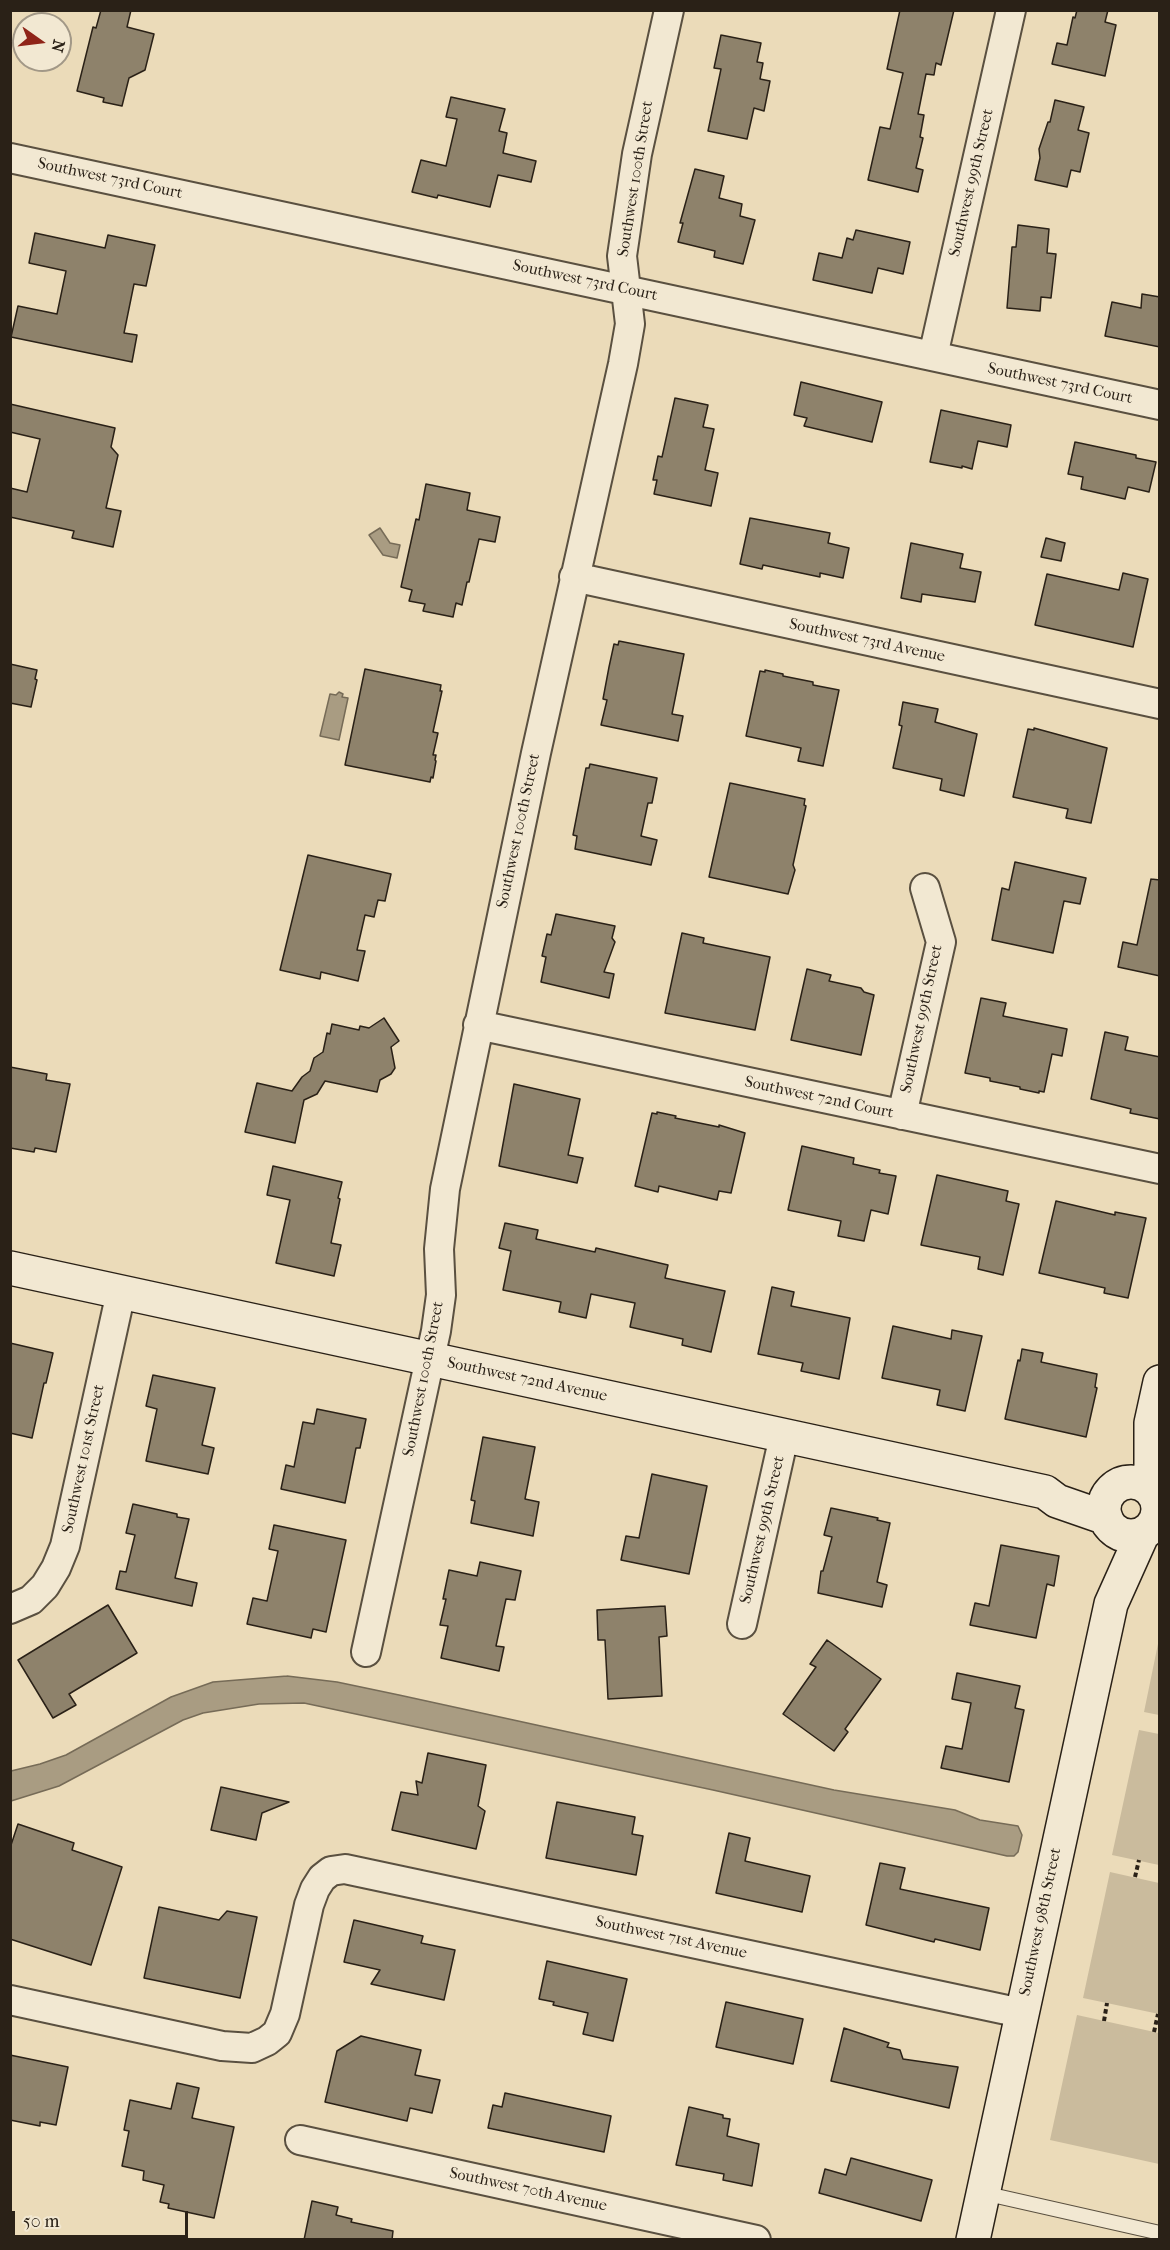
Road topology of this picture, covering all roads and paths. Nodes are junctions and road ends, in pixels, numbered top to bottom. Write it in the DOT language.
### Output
graph roads {
  1 [pos="669,10"];
  2 [pos="1011,10"];
  3 [pos="10,158"];
  4 [pos="626,289"];
  5 [pos="933,356"];
  6 [pos="1160,405"];
  7 [pos="574,577"];
  8 [pos="1160,704"];
  9 [pos="925,888"];
  10 [pos="478,1025"];
  11 [pos="902,1116"];
  12 [pos="1160,1169"];
  13 [pos="10,1268"];
  14 [pos="121,1292"];
  15 [pos="431,1360"];
  16 [pos="1160,1382"];
  17 [pos="1150,1423"];
  18 [pos="784,1436"];
  19 [pos="1155,1495"];
  20 [pos="1128,1517"];
  21 [pos="13,1608"];
  22 [pos="742,1624"];
  23 [pos="366,1652"];
  24 [pos="1139,1860"];
  25 [pos="1135,1877"];
  26 [pos="10,2000"];
  27 [pos="1107,2003"];
  28 [pos="1021,2013"];
  29 [pos="1158,2014"];
  30 [pos="1104,2021"];
  31 [pos="1158,2023"];
  32 [pos="1154,2032"];
  33 [pos="300,2140"];
  34 [pos="982,2192"];
  35 [pos="1160,2233"];
  36 [pos="756,2240"];
  37 [pos="973,2240"];
  1 -- 4 [label="street, Southwest 100th Street"];
  2 -- 5 [label="street, Southwest 99th Street"];
  3 -- 4 [label="street, Southwest 73rd Court"];
  4 -- 5 [label="street, Southwest 73rd Court"];
  4 -- 7 [label="street, Southwest 100th Street"];
  5 -- 6 [label="street, Southwest 73rd Court"];
  7 -- 8 [label="street, Southwest 73rd Avenue"];
  7 -- 10 [label="street, Southwest 100th Street"];
  9 -- 11 [label="street, Southwest 99th Street"];
  10 -- 11 [label="street, Southwest 72nd Court"];
  10 -- 15 [label="street, Southwest 100th Street"];
  11 -- 12 [label="street, Southwest 72nd Court"];
  13 -- 14 [label="street, Southwest 72nd Avenue"];
  14 -- 15 [label="street, Southwest 72nd Avenue"];
  14 -- 21 [label="street, Southwest 101st Street"];
  15 -- 18 [label="street, Southwest 72nd Avenue"];
  15 -- 23 [label="street, Southwest 100th Street"];
  16 -- 17 [label="street, Southwest 98th Street"];
  17 -- 19 [label="street, Southwest 98th Street"];
  17 -- 20 [label="street, Southwest 98th Street"];
  18 -- 20 [label="street, Southwest 72nd Avenue"];
  18 -- 22 [label="street, Southwest 99th Street"];
  19 -- 20 [label="street, Southwest 72nd Avenue"];
  20 -- 28 [label="street, Southwest 98th Street"];
  24 -- 25 [label="path"];
  26 -- 28 [label="street, Southwest 71st Avenue"];
  27 -- 30 [label="path"];
  28 -- 34 [label="street, Southwest 98th Street"];
  29 -- 31 [label="path"];
  31 -- 32 [label="path"];
  33 -- 36 [label="street, Southwest 70th Avenue"];
  34 -- 35 [label="lane"];
  34 -- 37 [label="street, Southwest 98th Street"];
}
